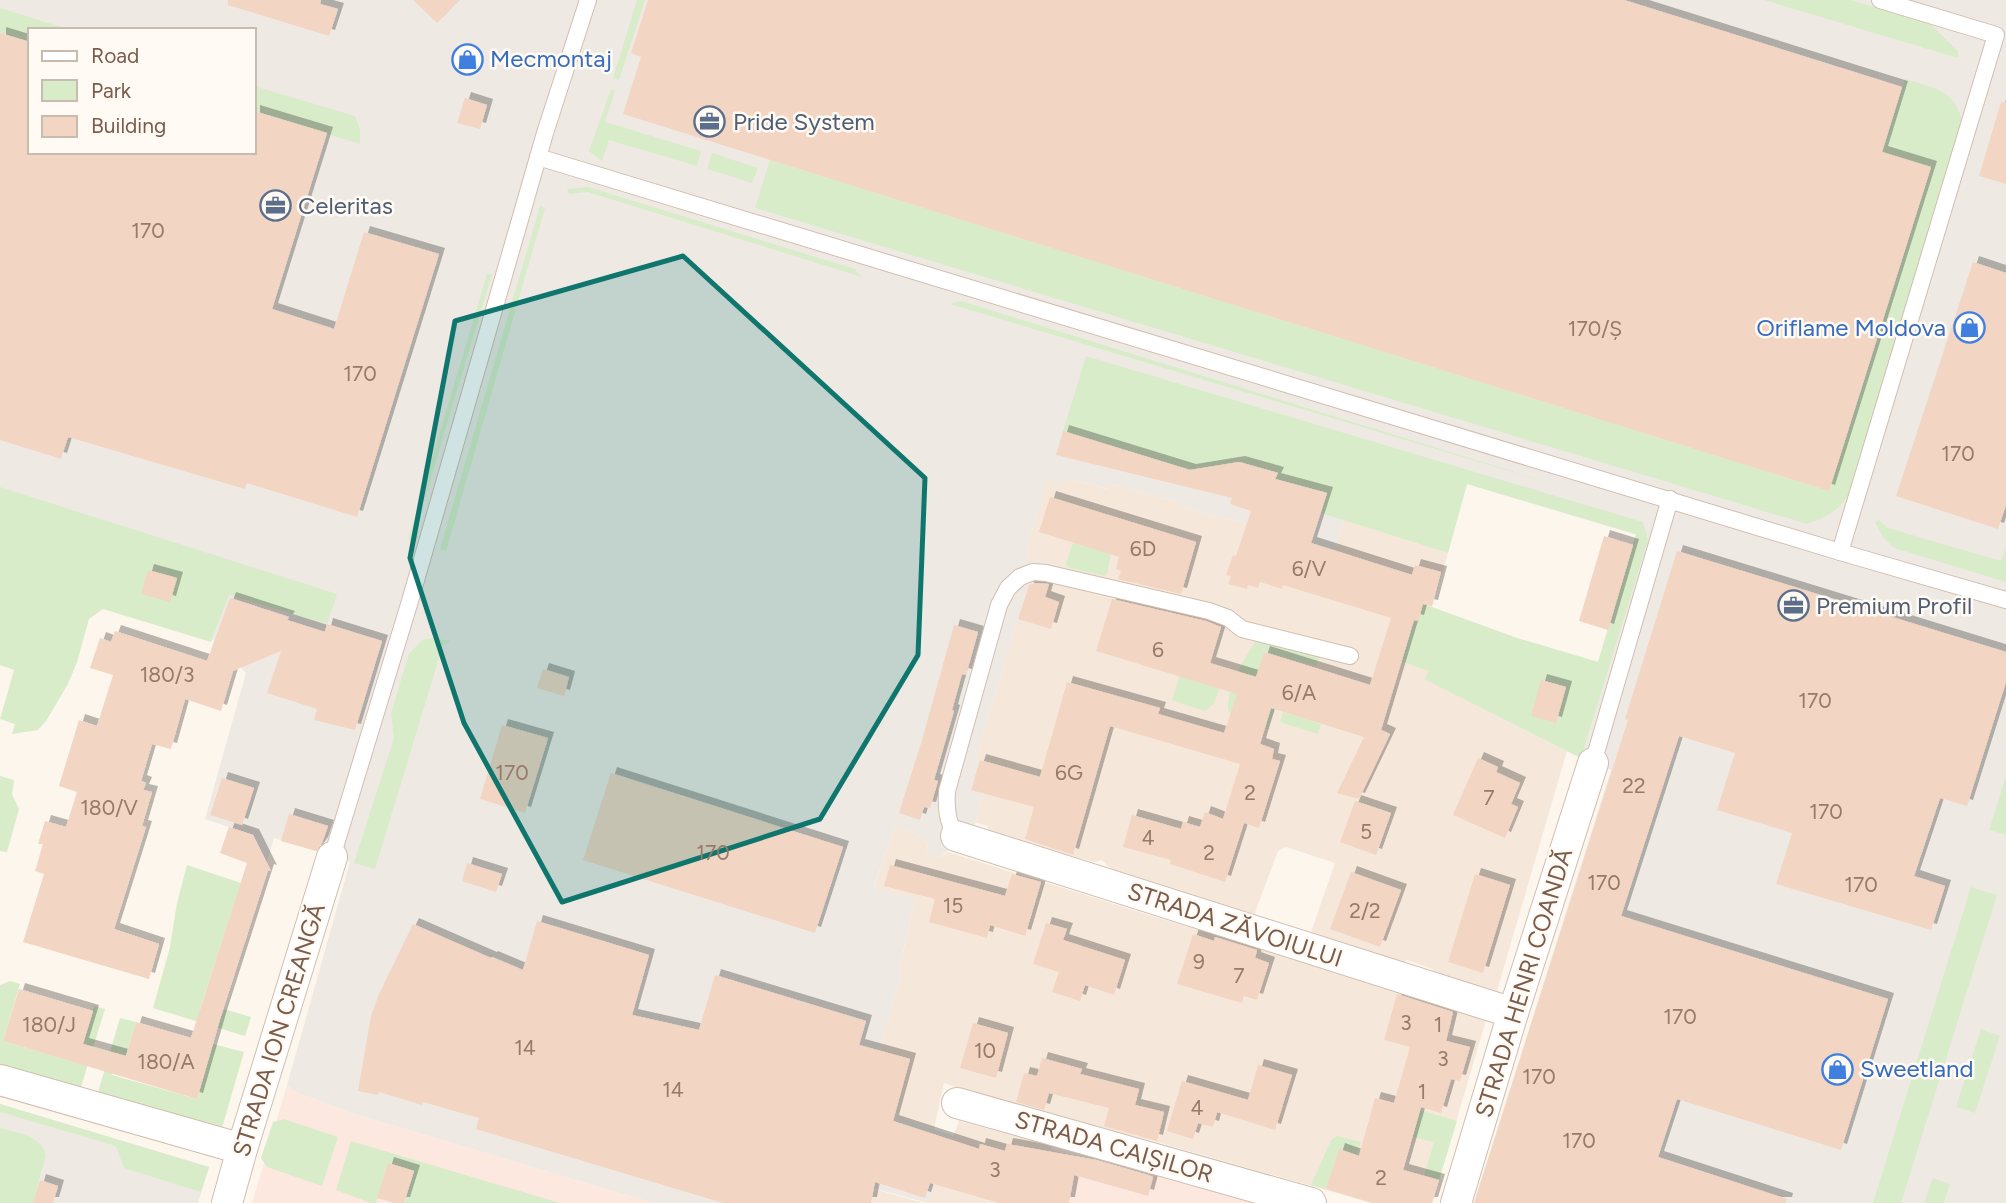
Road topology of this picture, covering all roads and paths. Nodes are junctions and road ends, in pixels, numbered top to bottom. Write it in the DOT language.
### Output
graph roads {
  1 [pos="588,0"];
  2 [pos="1880,0"];
  3 [pos="538,157"];
  4 [pos="1671,499"];
  5 [pos="1840,552"];
  6 [pos="2006,600"];
  7 [pos="1350,656"];
  8 [pos="1593,763"];
  9 [pos="956,836"];
  10 [pos="332,856"];
  11 [pos="1513,1013"];
  12 [pos="0,1080"];
  13 [pos="957,1103"];
  14 [pos="242,1149"];
  15 [pos="227,1203"];
  16 [pos="1311,1203"];
  17 [pos="1456,1203"];
  1 -- 3 [label="lane"];
  2 -- 5 [label="lane"];
  3 -- 4 [label="lane"];
  3 -- 10 [label="lane"];
  4 -- 5 [label="lane"];
  4 -- 8 [label="lane"];
  5 -- 6 [label="lane"];
  7 -- 9 [label="lane"];
  8 -- 11 [label="street, STRADA HENRI COANDĂ"];
  9 -- 11 [label="street, STRADA ZĂVOIULUI"];
  10 -- 14 [label="street, STRADA ION CREANGĂ"];
  11 -- 17 [label="street, STRADA HENRI COANDĂ"];
  12 -- 14 [label="street"];
  13 -- 16 [label="street, STRADA CAIȘILOR"];
  14 -- 15 [label="street, STRADA ION CREANGĂ"];
}
